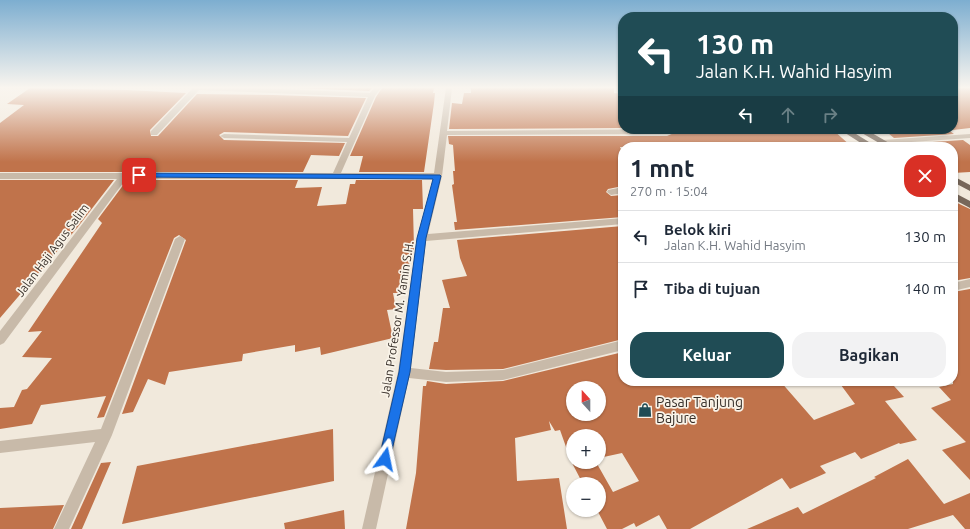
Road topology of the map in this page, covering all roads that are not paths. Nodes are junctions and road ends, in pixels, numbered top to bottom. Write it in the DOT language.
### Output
graph roads {
  1 [pos="174,113"];
  2 [pos="365,113"];
  3 [pos="446,113"];
  4 [pos="618,132"];
  5 [pos="154,133"];
  6 [pos="443,133"];
  7 [pos="851,134"];
  8 [pos="868,134"];
  9 [pos="224,136"];
  10 [pos="970,136"];
  11 [pos="353,140"];
  12 [pos="865,142"];
  13 [pos="882,142"];
  14 [pos="124,175"];
  15 [pos="0,176"];
  16 [pos="336,176"];
  17 [pos="438,176"];
  18 [pos="958,182"];
  19 [pos="970,188"];
  20 [pos="618,191"];
  21 [pos="611,192"];
  22 [pos="958,198"];
  23 [pos="970,205"];
  24 [pos="618,221"];
  25 [pos="422,238"];
  26 [pos="180,239"];
  27 [pos="970,283"];
  28 [pos="958,286"];
  29 [pos="0,340"];
  30 [pos="618,346"];
  31 [pos="404,372"];
  32 [pos="105,435"];
  33 [pos="0,447"];
  34 [pos="60,529"];
  35 [pos="369,529"];
  1 -- 5 [label="street"];
  2 -- 11 [label="street"];
  3 -- 6 [label="street, Jalan Professor M. Yamin S.H."];
  4 -- 6 [label="street"];
  6 -- 17 [label="street, Jalan Professor M. Yamin S.H."];
  7 -- 12 [label="main road"];
  8 -- 13 [label="main road"];
  9 -- 11 [label="street"];
  10 -- 13 [label="street"];
  11 -- 16 [label="street"];
  14 -- 15 [label="street"];
  14 -- 16 [label="street"];
  14 -- 29 [label="street, Jalan Haji Agus Salim"];
  16 -- 17 [label="street"];
  17 -- 25 [label="street, Jalan Professor M. Yamin S.H."];
  18 -- 19 [label="main road"];
  20 -- 21 [label="street"];
  22 -- 23 [label="main road"];
  24 -- 25 [label="street"];
  25 -- 31 [label="street, Jalan Professor M. Yamin S.H."];
  26 -- 32 [label="street"];
  27 -- 28 [label="street"];
  30 -- 31 [label="street"];
  31 -- 35 [label="street, Jalan Professor M. Yamin S.H."];
  32 -- 33 [label="street"];
  32 -- 34 [label="street"];
}
